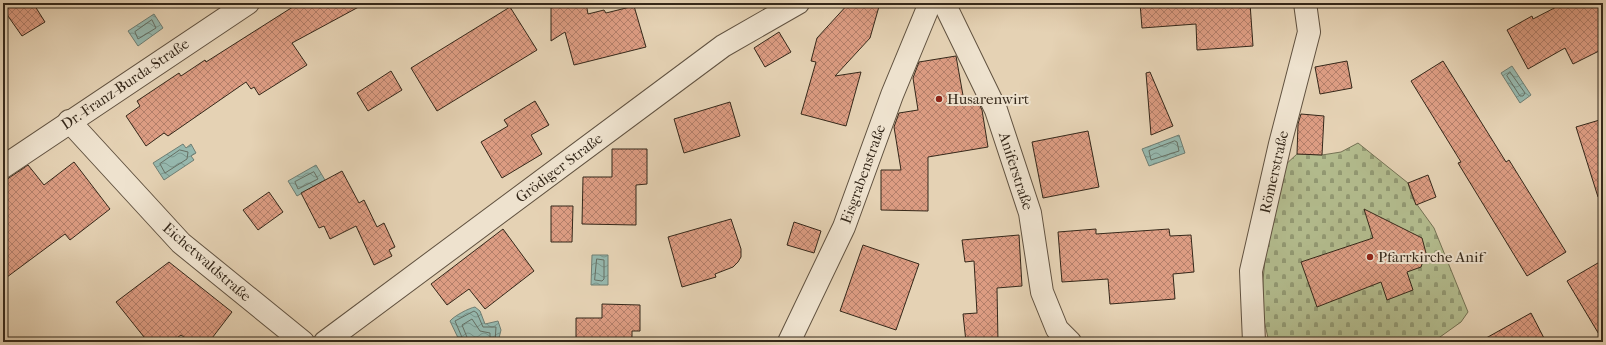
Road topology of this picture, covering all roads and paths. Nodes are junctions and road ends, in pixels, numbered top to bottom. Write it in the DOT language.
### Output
graph roads {
  1 [pos="248,3"];
  2 [pos="798,3"];
  3 [pos="930,3"];
  4 [pos="944,3"];
  5 [pos="1305,3"];
  6 [pos="69,121"];
  7 [pos="3,167"];
  8 [pos="303,342"];
  9 [pos="325,342"];
  10 [pos="789,342"];
  11 [pos="1070,342"];
  12 [pos="1254,342"];
  1 -- 6 [label="street, Dr.-Franz-Burda-Straße"];
  2 -- 9 [label="street, Grödiger Straße"];
  3 -- 10 [label="street, Eisgrabenstraße"];
  4 -- 11 [label="street, Aniferstraße"];
  5 -- 12 [label="street, Römerstraße"];
  6 -- 7 [label="street, Dr.-Franz-Burda-Straße"];
  6 -- 8 [label="street, Eichetwaldstraße"];
}
